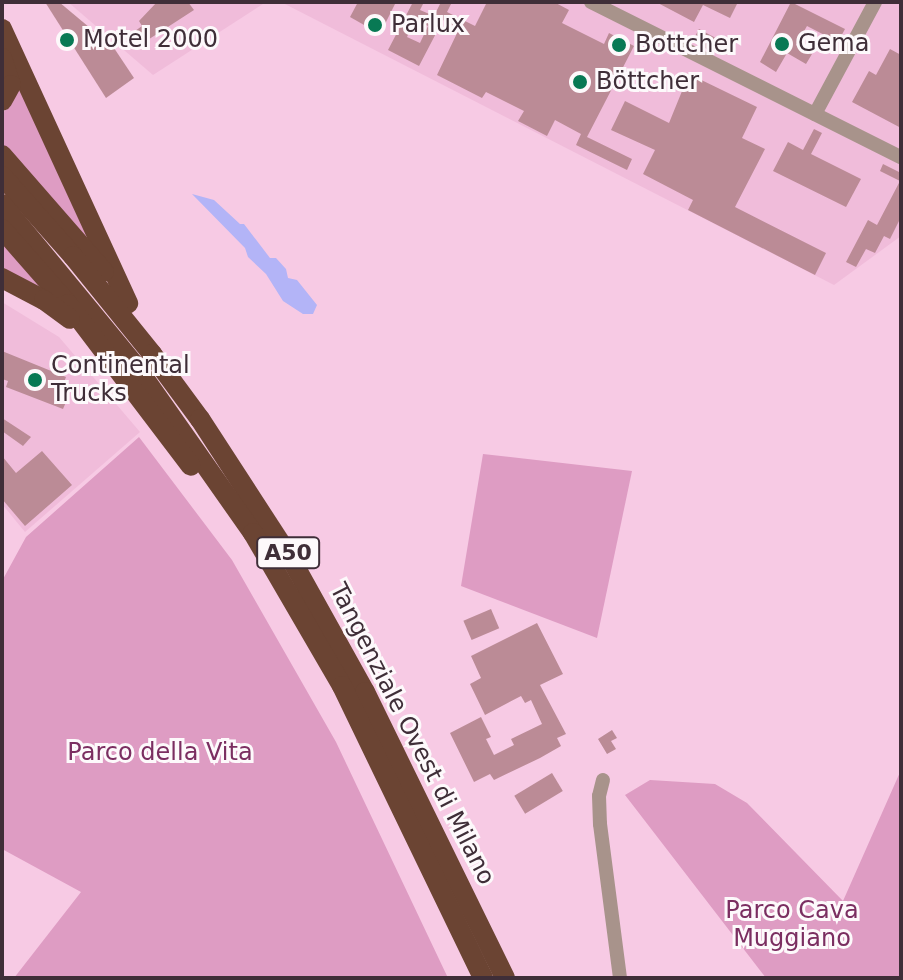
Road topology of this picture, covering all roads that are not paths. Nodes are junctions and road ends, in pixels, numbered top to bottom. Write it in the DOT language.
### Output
graph roads {
  1 [pos="591,2"];
  2 [pos="875,2"];
  3 [pos="2,29"];
  4 [pos="2,58"];
  5 [pos="2,101"];
  6 [pos="815,114"];
  7 [pos="2,155"];
  8 [pos="901,157"];
  9 [pos="2,176"];
  10 [pos="2,204"];
  11 [pos="2,229"];
  12 [pos="2,278"];
  13 [pos="128,303"];
  14 [pos="132,384"];
  15 [pos="200,419"];
  16 [pos="253,533"];
  17 [pos="603,780"];
  18 [pos="483,978"];
  19 [pos="505,978"];
  20 [pos="620,978"];
  1 -- 6 [label="street"];
  2 -- 6 [label="street"];
  3 -- 13 [label="highway"];
  4 -- 5 [label="highway"];
  6 -- 8 [label="street"];
  7 -- 13 [label="highway"];
  9 -- 15 [label="highway, Tangenziale Ovest di Milano / A50"];
  10 -- 16 [label="highway, Tangenziale Ovest di Milano / A50"];
  11 -- 14 [label="highway"];
  12 -- 14 [label="highway"];
  13 -- 15 [label="highway"];
  14 -- 16 [label="highway"];
  15 -- 19 [label="highway, Tangenziale Ovest di Milano / A50"];
  16 -- 18 [label="highway, Tangenziale Ovest di Milano / A50"];
  17 -- 20 [label="street"];
}
